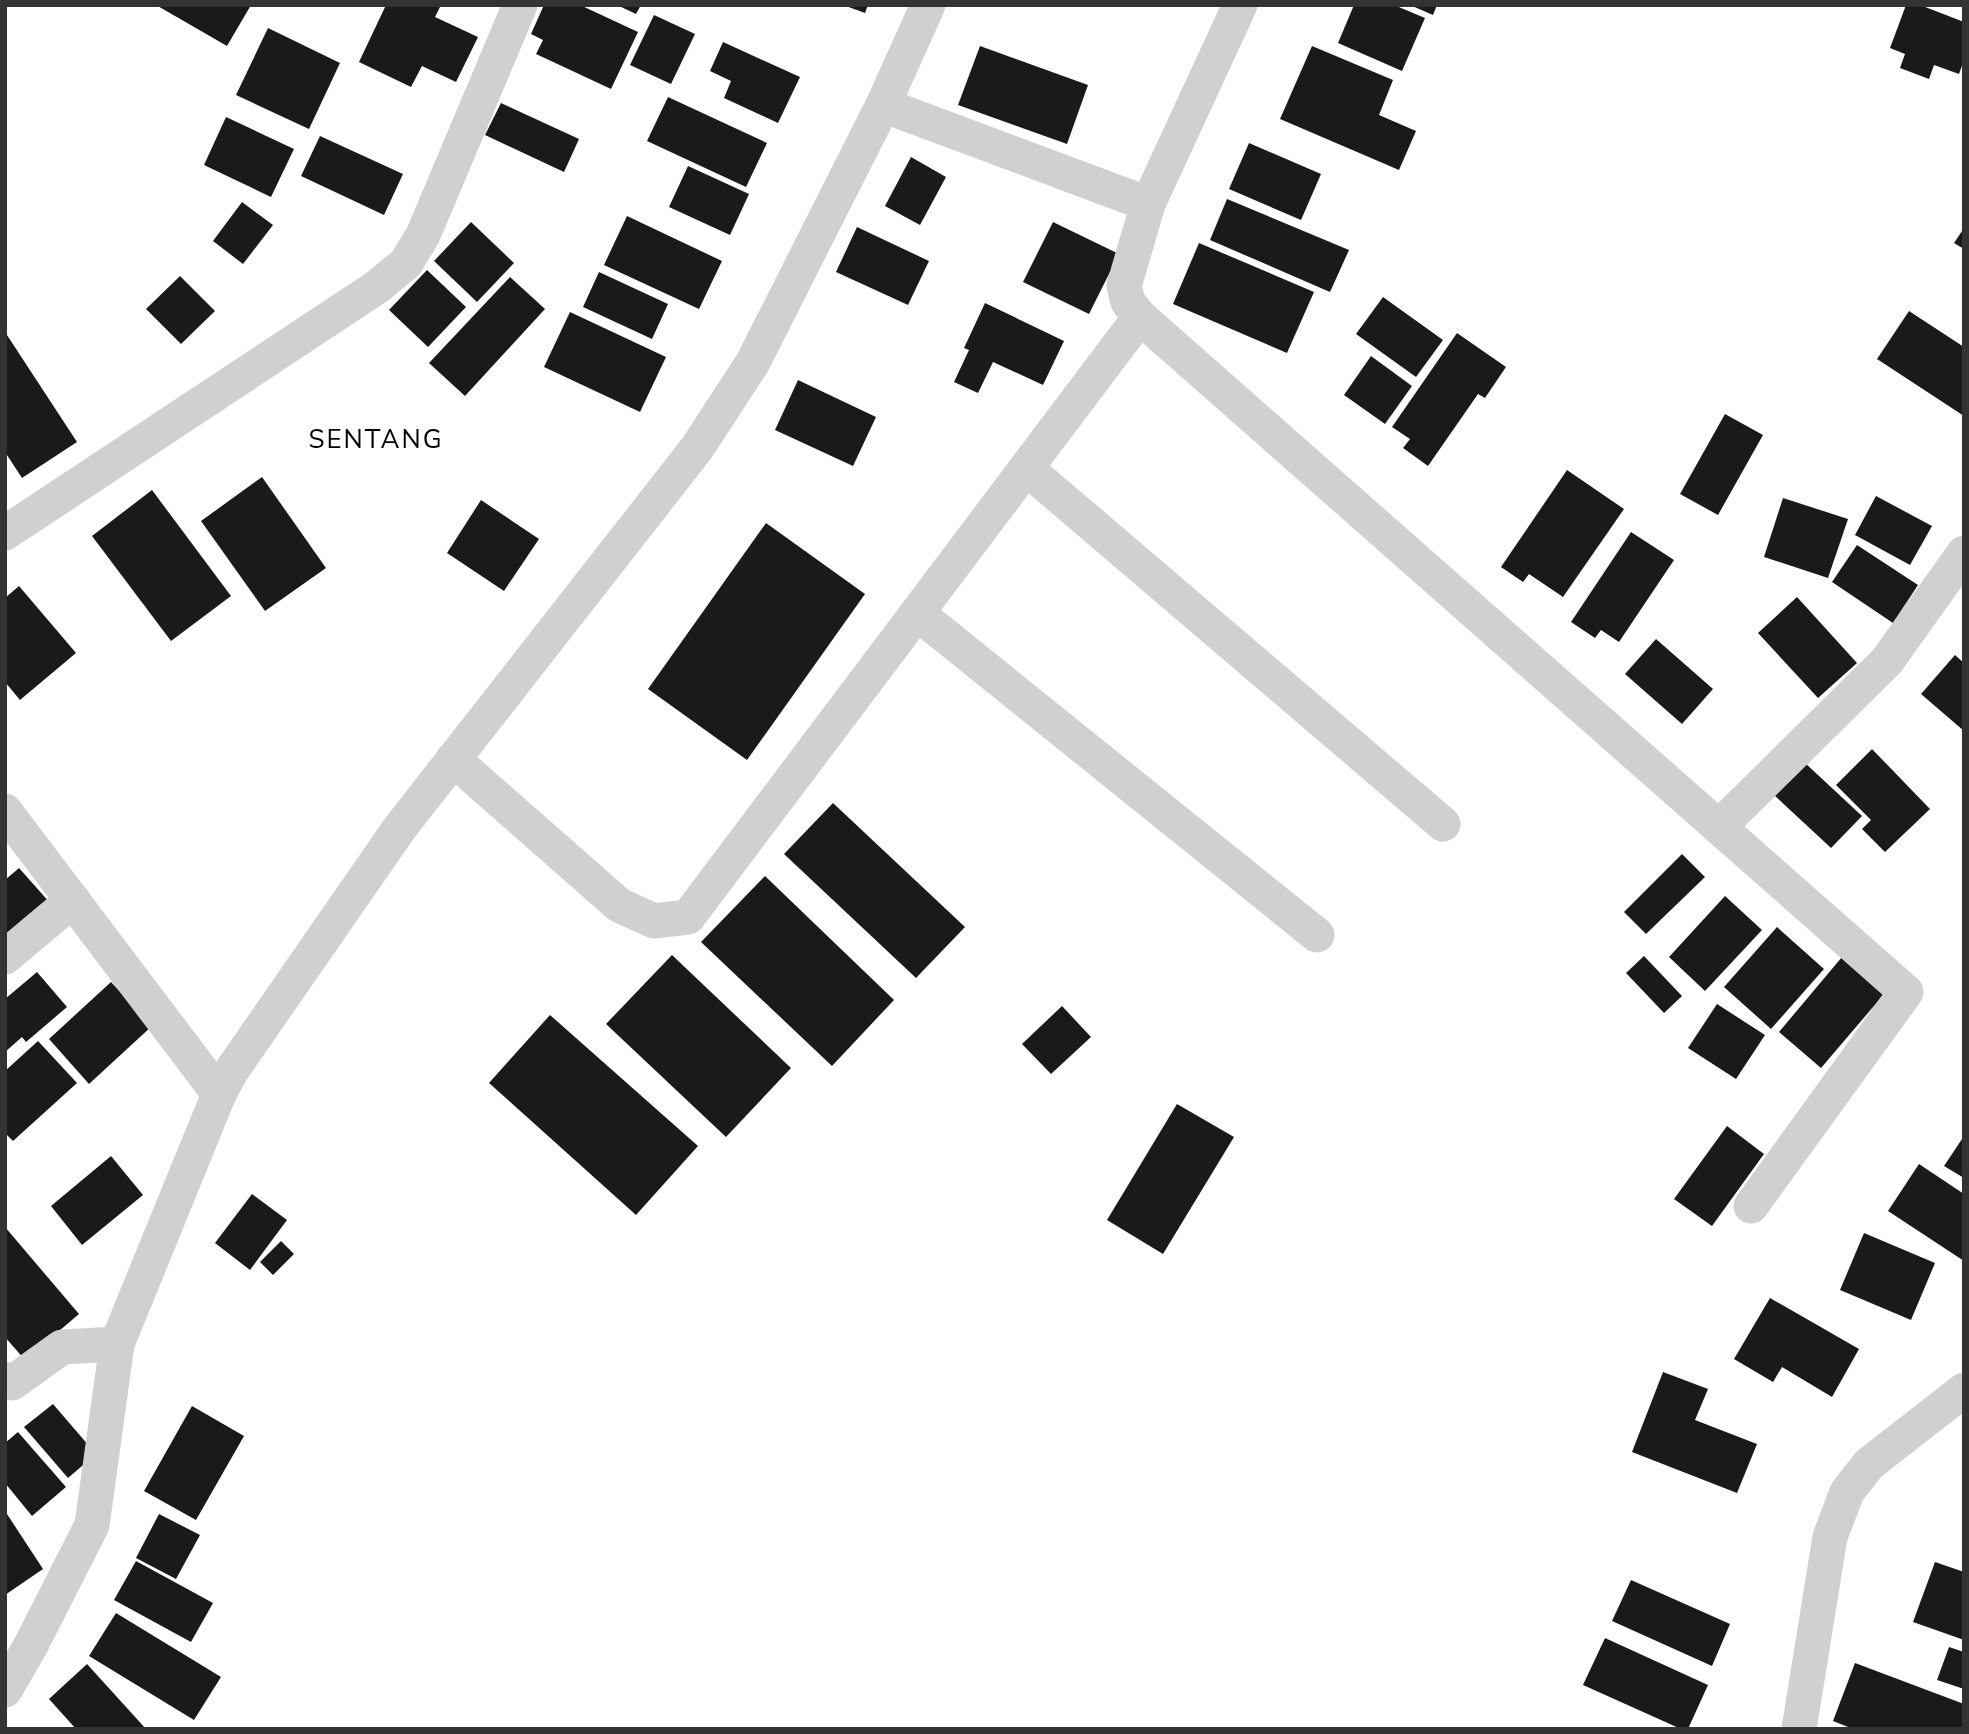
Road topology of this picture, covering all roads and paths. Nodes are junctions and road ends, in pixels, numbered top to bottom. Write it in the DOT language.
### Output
graph roads {
  1 [pos="520,5"];
  2 [pos="928,5"];
  3 [pos="1240,5"];
  4 [pos="883,105"];
  5 [pos="1148,204"];
  6 [pos="1140,317"];
  7 [pos="1026,468"];
  8 [pos="5,533"];
  9 [pos="1964,553"];
  10 [pos="917,613"];
  11 [pos="453,759"];
  12 [pos="5,811"];
  13 [pos="1443,824"];
  14 [pos="1719,827"];
  15 [pos="73,901"];
  16 [pos="1317,935"];
  17 [pos="5,957"];
  18 [pos="219,1094"];
  19 [pos="1751,1206"];
  20 [pos="117,1344"];
  21 [pos="5,1379"];
  22 [pos="1964,1390"];
  23 [pos="5,1690"];
  24 [pos="1799,1729"];
  1 -- 8 [label="street"];
  2 -- 4 [label="street"];
  3 -- 5 [label="street"];
  4 -- 5 [label="street"];
  4 -- 11 [label="street"];
  5 -- 6 [label="street"];
  6 -- 7 [label="street"];
  6 -- 14 [label="street"];
  7 -- 10 [label="street"];
  7 -- 13 [label="street"];
  9 -- 14 [label="street"];
  10 -- 11 [label="street"];
  10 -- 16 [label="street"];
  11 -- 18 [label="street"];
  12 -- 15 [label="street"];
  14 -- 19 [label="street"];
  15 -- 17 [label="street"];
  15 -- 18 [label="street"];
  18 -- 20 [label="street"];
  20 -- 21 [label="street"];
  20 -- 23 [label="street"];
  22 -- 24 [label="street"];
}
